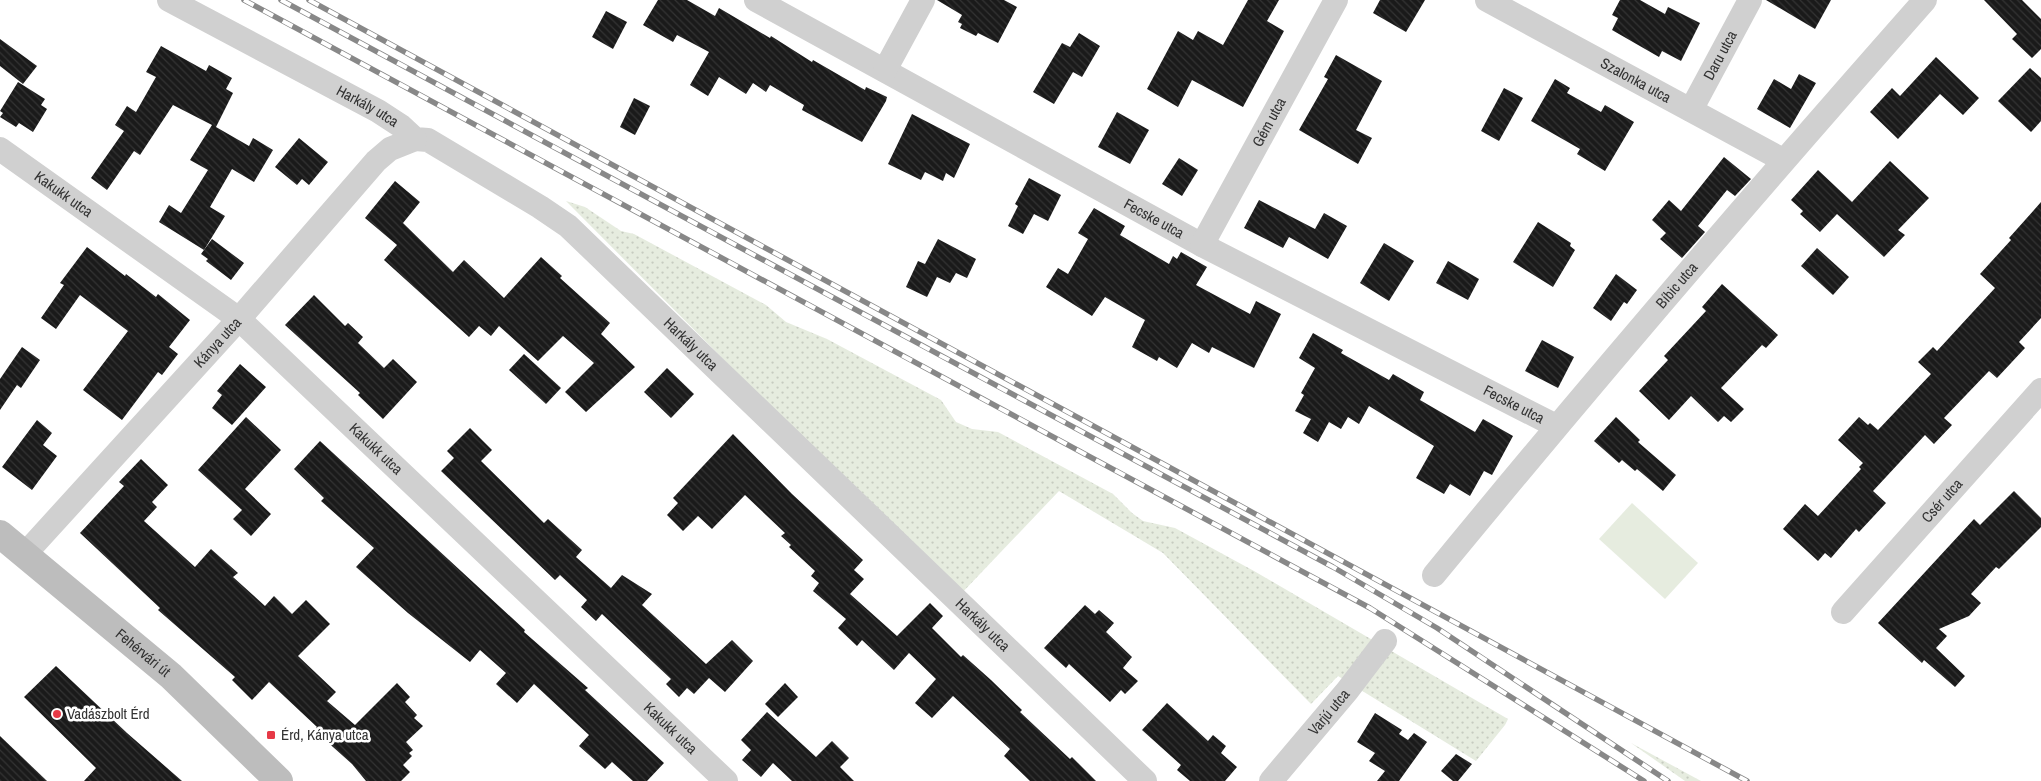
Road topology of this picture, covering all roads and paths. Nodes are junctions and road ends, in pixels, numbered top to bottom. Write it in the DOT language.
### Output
graph roads {
  1 [pos="169,0"];
  2 [pos="756,0"];
  3 [pos="923,0"];
  4 [pos="1336,0"];
  5 [pos="1487,0"];
  6 [pos="1750,0"];
  7 [pos="1925,0"];
  8 [pos="885,70"];
  9 [pos="1691,110"];
  10 [pos="415,139"];
  11 [pos="0,149"];
  12 [pos="1783,160"];
  13 [pos="1202,246"];
  14 [pos="239,319"];
  15 [pos="2041,390"];
  16 [pos="1556,426"];
  17 [pos="0,534"];
  18 [pos="25,554"];
  19 [pos="1434,575"];
  20 [pos="1843,612"];
  21 [pos="1385,641"];
  22 [pos="280,781"];
  23 [pos="726,781"];
  24 [pos="1145,781"];
  25 [pos="1270,781"];
  1 -- 10 [label="street, Harkály utca"];
  2 -- 8 [label="street, Fecske utca"];
  3 -- 8 [label="street"];
  4 -- 13 [label="street, Gém utca"];
  5 -- 9 [label="street, Szalonka utca"];
  6 -- 9 [label="street, Daru utca"];
  7 -- 12 [label="street, Bíbic utca"];
  8 -- 13 [label="street, Fecske utca"];
  9 -- 12 [label="street, Szalonka utca"];
  10 -- 14 [label="street, Kánya utca"];
  10 -- 24 [label="street, Harkály utca"];
  11 -- 14 [label="street, Kakukk utca"];
  12 -- 16 [label="street, Bíbic utca"];
  13 -- 16 [label="street, Fecske utca"];
  14 -- 18 [label="street, Kánya utca"];
  14 -- 23 [label="street, Kakukk utca"];
  15 -- 20 [label="street, Csér utca"];
  16 -- 19 [label="street, Bíbic utca"];
  17 -- 18 [label="main road, Fehérvári út"];
  18 -- 22 [label="main road, Fehérvári út"];
  21 -- 25 [label="street, Varjú utca"];
}
